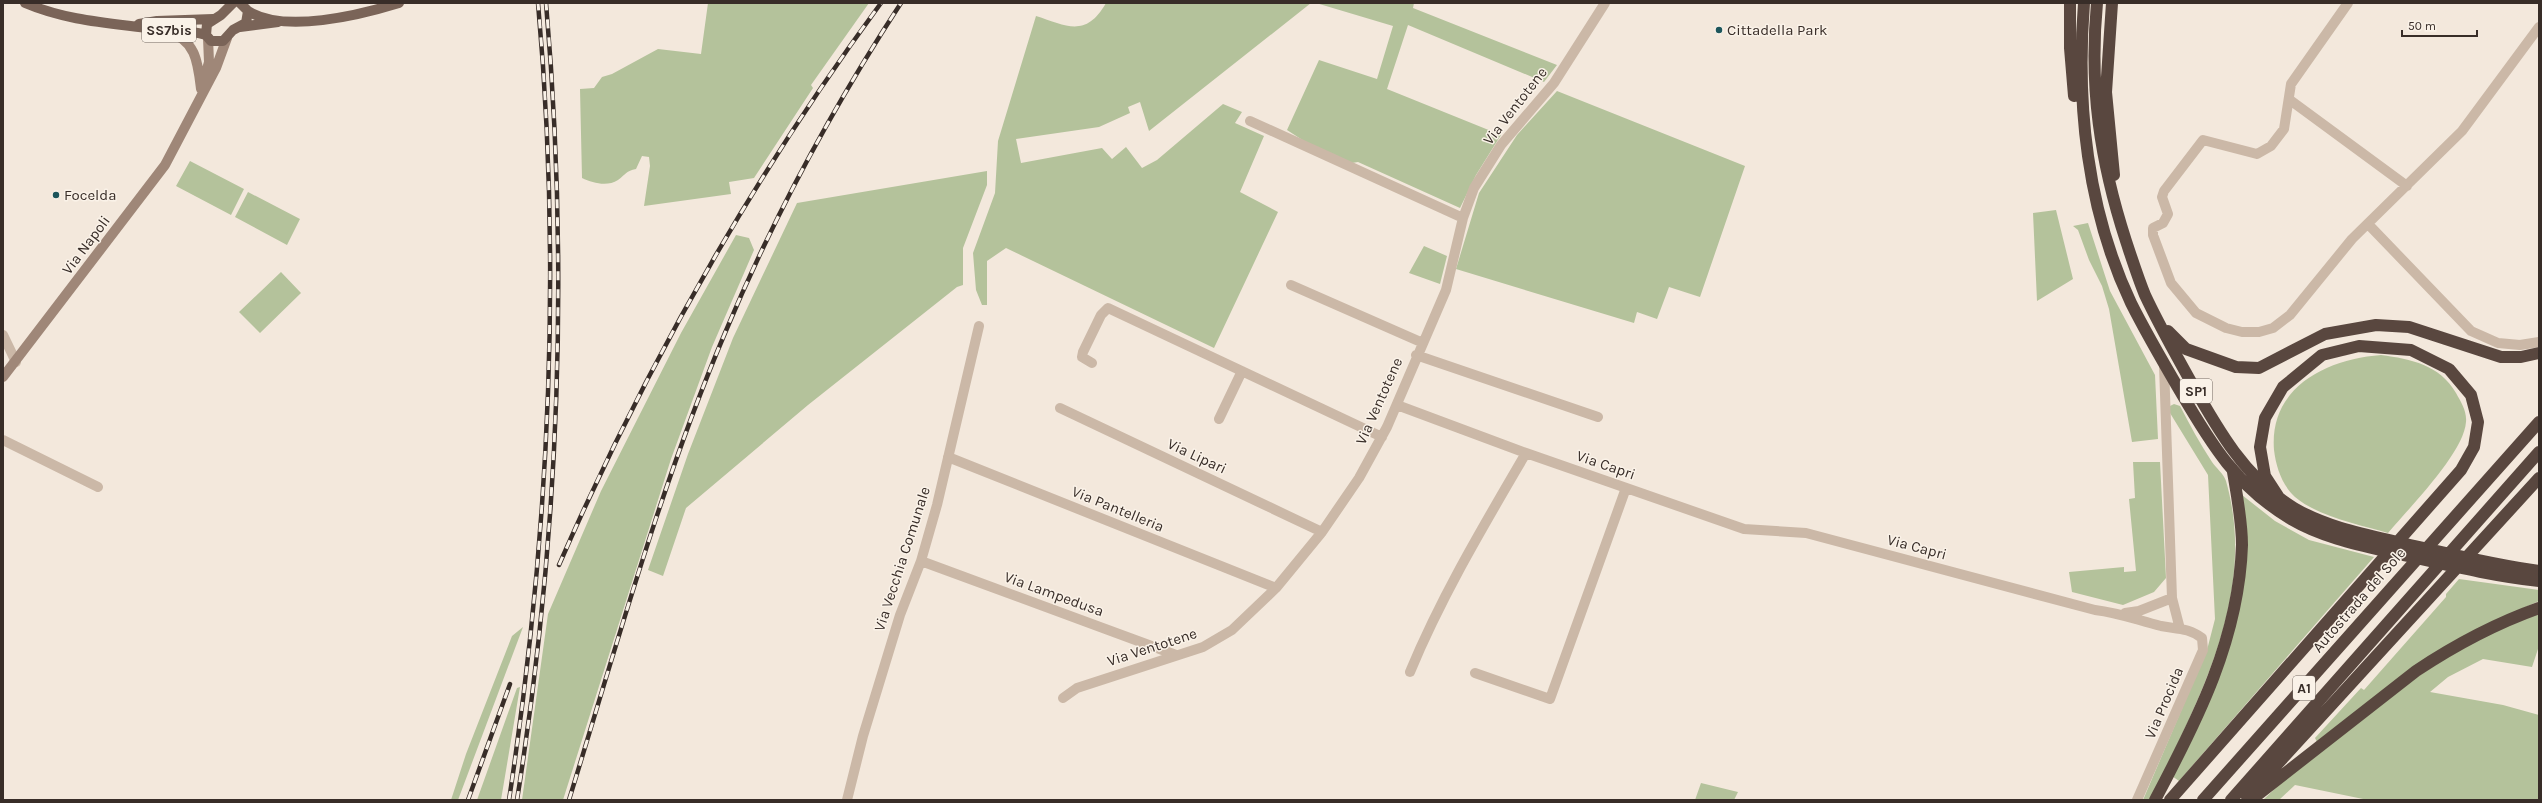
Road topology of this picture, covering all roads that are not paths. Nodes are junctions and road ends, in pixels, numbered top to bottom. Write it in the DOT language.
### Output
graph roads {
  1 [pos="25,3"];
  2 [pos="399,3"];
  3 [pos="1605,3"];
  4 [pos="2070,3"];
  5 [pos="2084,3"];
  6 [pos="2097,3"];
  7 [pos="2112,3"];
  8 [pos="2348,3"];
  9 [pos="229,5"];
  10 [pos="245,6"];
  11 [pos="213,19"];
  12 [pos="283,21"];
  13 [pos="133,25"];
  14 [pos="238,27"];
  15 [pos="2539,27"];
  16 [pos="155,29"];
  17 [pos="207,36"];
  18 [pos="227,38"];
  19 [pos="201,89"];
  20 [pos="2290,100"];
  21 [pos="197,104"];
  22 [pos="1250,121"];
  23 [pos="2089,159"];
  24 [pos="2406,186"];
  25 [pos="2118,216"];
  26 [pos="1463,218"];
  27 [pos="2368,224"];
  28 [pos="1291,285"];
  29 [pos="2156,319"];
  30 [pos="979,326"];
  31 [pos="3,335"];
  32 [pos="2539,342"];
  33 [pos="1423,343"];
  34 [pos="2539,353"];
  35 [pos="1416,355"];
  36 [pos="16,362"];
  37 [pos="1092,362"];
  38 [pos="2164,365"];
  39 [pos="1242,371"];
  40 [pos="3,377"];
  41 [pos="1397,405"];
  42 [pos="1060,408"];
  43 [pos="1598,417"];
  44 [pos="1219,419"];
  45 [pos="2539,419"];
  46 [pos="2539,422"];
  47 [pos="1382,437"];
  48 [pos="3,440"];
  49 [pos="2518,446"];
  50 [pos="2539,452"];
  51 [pos="1526,453"];
  52 [pos="948,457"];
  53 [pos="2234,472"];
  54 [pos="2539,478"];
  55 [pos="98,487"];
  56 [pos="1626,488"];
  57 [pos="2278,496"];
  58 [pos="1322,532"];
  59 [pos="921,561"];
  60 [pos="2539,571"];
  61 [pos="2539,582"];
  62 [pos="1276,588"];
  63 [pos="2172,598"];
  64 [pos="2539,608"];
  65 [pos="2121,613"];
  66 [pos="2180,629"];
  67 [pos="1176,655"];
  68 [pos="1410,672"];
  69 [pos="1475,673"];
  70 [pos="1063,698"];
  71 [pos="847,800"];
  72 [pos="2137,800"];
  73 [pos="2155,800"];
  74 [pos="2170,800"];
  75 [pos="2203,800"];
  76 [pos="2231,800"];
  77 [pos="2238,800"];
  78 [pos="2251,800"];
  1 -- 13 [label="main road, SS7bis"];
  2 -- 12 [label="main road"];
  3 -- 26 [label="street, Via Ventotene"];
  4 -- 23 [label="highway"];
  5 -- 23 [label="highway, SP1"];
  6 -- 25 [label="highway, SP1"];
  7 -- 25 [label="highway"];
  8 -- 20 [label="street"];
  9 -- 11 [label="main road"];
  10 -- 12 [label="main road"];
  10 -- 14 [label="main road"];
  11 -- 13 [label="main road, SS7bis"];
  11 -- 17 [label="main road"];
  12 -- 14 [label="main road"];
  13 -- 16 [label="main road, SS7bis"];
  14 -- 18 [label="main road"];
  15 -- 24 [label="street"];
  16 -- 17 [label="main road, SS7bis"];
  16 -- 19 [label="main road"];
  17 -- 18 [label="main road"];
  17 -- 19 [label="main road, Via Napoli"];
  18 -- 21 [label="main road, Via Napoli"];
  19 -- 21 [label="main road, Via Napoli"];
  20 -- 24 [label="street"];
  20 -- 27 [label="street"];
  21 -- 36 [label="main road, Via Napoli"];
  22 -- 26 [label="street"];
  23 -- 38 [label="highway, SP1"];
  24 -- 27 [label="street"];
  25 -- 29 [label="highway, SP1"];
  26 -- 33 [label="street, Via Ventotene"];
  27 -- 32 [label="street"];
  28 -- 33 [label="street"];
  29 -- 34 [label="highway"];
  29 -- 57 [label="highway, SP1"];
  30 -- 52 [label="street, Via Vecchia Comunale"];
  31 -- 36 [label="street"];
  33 -- 35 [label="street, Via Ventotene"];
  35 -- 41 [label="street, Via Ventotene"];
  35 -- 43 [label="street"];
  36 -- 40 [label="main road, Via Napoli"];
  37 -- 39 [label="street"];
  38 -- 53 [label="highway, SP1"];
  38 -- 63 [label="street"];
  39 -- 44 [label="street"];
  39 -- 47 [label="street"];
  41 -- 47 [label="street, Via Ventotene"];
  41 -- 51 [label="street, Via Capri"];
  42 -- 58 [label="street, Via Lipari"];
  45 -- 49 [label="highway"];
  46 -- 49 [label="highway, Autostrada del Sole / A1"];
  47 -- 58 [label="street, Via Ventotene"];
  48 -- 55 [label="street"];
  49 -- 75 [label="highway, Autostrada del Sole / A1"];
  50 -- 76 [label="highway, A1"];
  51 -- 56 [label="street, Via Capri"];
  51 -- 68 [label="street"];
  52 -- 59 [label="street, Via Vecchia Comunale"];
  52 -- 62 [label="street, Via Pantelleria"];
  53 -- 61 [label="highway, SP1"];
  53 -- 73 [label="highway"];
  54 -- 77 [label="highway"];
  56 -- 65 [label="street, Via Capri"];
  56 -- 69 [label="street"];
  57 -- 60 [label="highway, SP1"];
  57 -- 74 [label="highway"];
  58 -- 62 [label="street, Via Ventotene"];
  59 -- 67 [label="street, Via Lampedusa"];
  59 -- 71 [label="street, Via Vecchia Comunale"];
  62 -- 67 [label="street, Via Ventotene"];
  63 -- 65 [label="street"];
  63 -- 66 [label="street"];
  64 -- 78 [label="highway"];
  65 -- 66 [label="street, Via Capri"];
  66 -- 72 [label="street, Via Procida"];
  67 -- 70 [label="street, Via Ventotene"];
}
